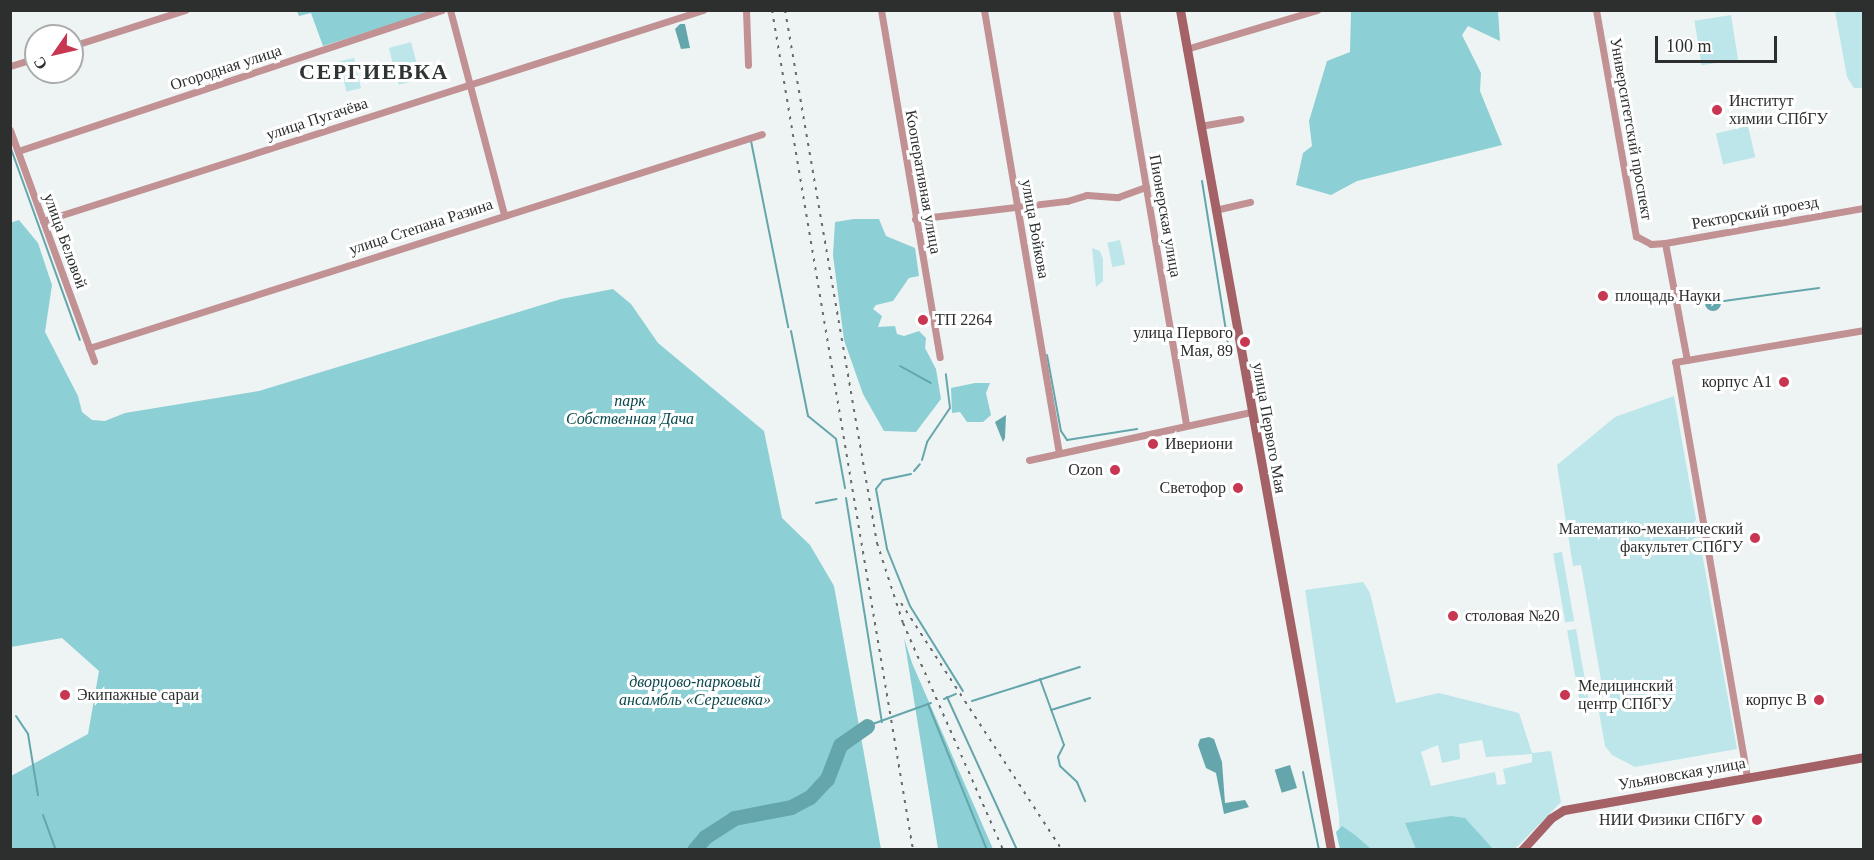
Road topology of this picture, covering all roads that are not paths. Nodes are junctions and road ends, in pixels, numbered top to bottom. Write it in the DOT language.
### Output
graph roads {
  1 [pos="185,10"];
  2 [pos="442,10"];
  3 [pos="450,10"];
  4 [pos="703,10"];
  5 [pos="746,10"];
  6 [pos="881,10"];
  7 [pos="984,10"];
  8 [pos="1116,10"];
  9 [pos="1180,10"];
  10 [pos="1317,10"];
  11 [pos="1596,10"];
  12 [pos="84,42"];
  13 [pos="1186,49"];
  14 [pos="748,65"];
  15 [pos="471,84"];
  16 [pos="1240,119"];
  17 [pos="1200,126"];
  18 [pos="10,130"];
  19 [pos="762,134"];
  20 [pos="18,151"];
  21 [pos="1146,187"];
  22 [pos="1250,202"];
  23 [pos="1017,207"];
  24 [pos="1863,208"];
  25 [pos="1215,210"];
  26 [pos="504,214"];
  27 [pos="915,219"];
  28 [pos="43,221"];
  29 [pos="1665,243"];
  30 [pos="1651,244"];
  31 [pos="1863,330"];
  32 [pos="89,348"];
  33 [pos="940,357"];
  34 [pos="1687,360"];
  35 [pos="94,362"];
  36 [pos="1251,412"];
  37 [pos="1186,425"];
  38 [pos="1059,453"];
  39 [pos="1029,460"];
  40 [pos="1863,757"];
  41 [pos="1748,777"];
  42 [pos="1331,849"];
  43 [pos="1522,849"];
  1 -- 12 [label="street"];
  2 -- 20 [label="street, Огородная улица"];
  3 -- 15 [label="street"];
  4 -- 15 [label="street, улица Пугачёва"];
  5 -- 14 [label="street"];
  6 -- 27 [label="street, Кооперативная улица"];
  7 -- 23 [label="street, улица Войкова"];
  8 -- 21 [label="street, Пионерская улица"];
  9 -- 13 [label="street, улица Первого Мая"];
  10 -- 13 [label="street"];
  11 -- 30 [label="street, Университетский проспект"];
  13 -- 17 [label="street, улица Первого Мая"];
  15 -- 26 [label="street"];
  15 -- 28 [label="street, улица Пугачёва"];
  16 -- 17 [label="street"];
  17 -- 25 [label="street, улица Первого Мая"];
  18 -- 20 [label="street, улица Беловой"];
  19 -- 26 [label="street, улица Степана Разина"];
  20 -- 28 [label="street, улица Беловой"];
  21 -- 23 [label="street"];
  21 -- 37 [label="street, Пионерская улица"];
  22 -- 25 [label="street"];
  23 -- 27 [label="street"];
  23 -- 38 [label="street, улица Войкова"];
  24 -- 29 [label="street, Ректорский проезд"];
  25 -- 36 [label="street, улица Первого Мая"];
  26 -- 32 [label="street, улица Степана Разина"];
  27 -- 33 [label="street, Кооперативная улица"];
  28 -- 32 [label="street, улица Беловой"];
  29 -- 30 [label="street, Ректорский проезд"];
  29 -- 34 [label="street"];
  31 -- 34 [label="street"];
  32 -- 35 [label="street, улица Беловой"];
  34 -- 41 [label="street"];
  36 -- 37 [label="street"];
  36 -- 42 [label="street, улица Первого Мая"];
  37 -- 38 [label="street"];
  38 -- 39 [label="street"];
  40 -- 41 [label="street, Ульяновская улица"];
  41 -- 43 [label="street, Ульяновская улица"];
}
